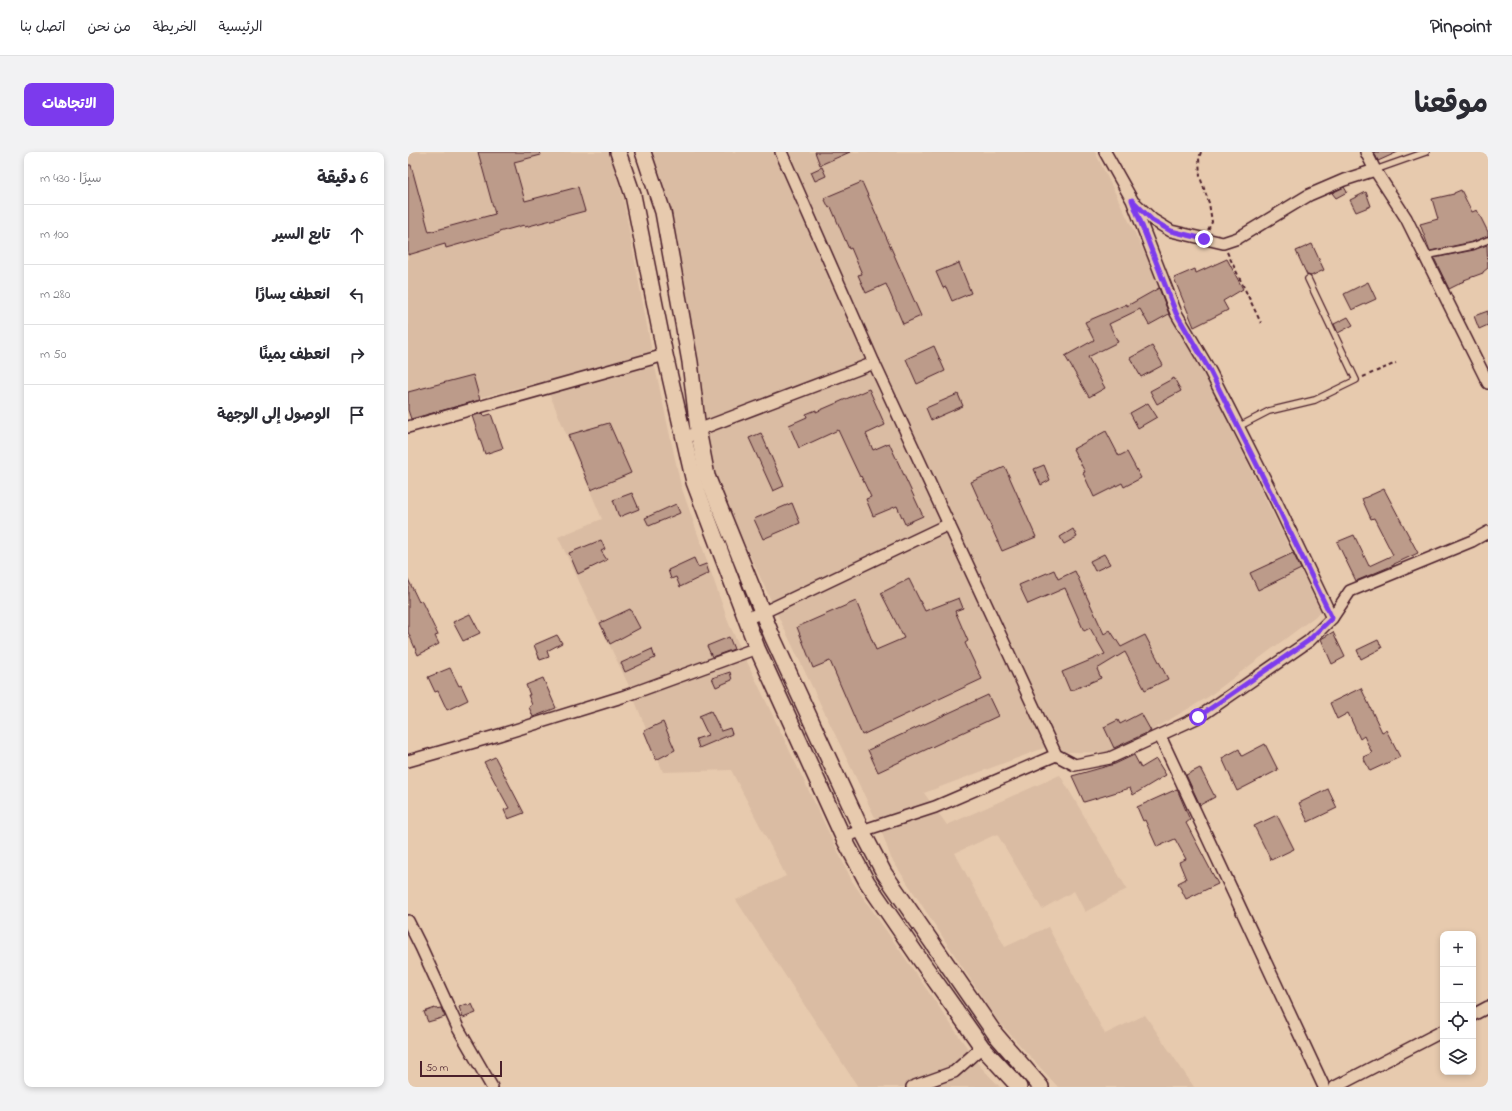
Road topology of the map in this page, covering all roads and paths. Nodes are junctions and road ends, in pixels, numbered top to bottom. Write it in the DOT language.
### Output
graph roads {
  1 [pos="618,152"];
  2 [pos="644,152"];
  3 [pos="781,152"];
  4 [pos="1106,152"];
  5 [pos="1201,152"];
  6 [pos="1366,152"];
  7 [pos="1426,152"];
  8 [pos="1375,170"];
  9 [pos="1132,200"];
  10 [pos="1204,239"];
  11 [pos="1488,240"];
  12 [pos="1224,243"];
  13 [pos="1425,256"];
  14 [pos="1308,280"];
  15 [pos="1261,323"];
  16 [pos="666,355"];
  17 [pos="874,363"];
  18 [pos="1396,363"];
  19 [pos="1356,380"];
  20 [pos="1488,383"];
  21 [pos="408,427"];
  22 [pos="1238,427"];
  23 [pos="698,430"];
  24 [pos="685,440"];
  25 [pos="949,524"];
  26 [pos="1488,532"];
  27 [pos="764,612"];
  28 [pos="746,618"];
  29 [pos="1332,618"];
  30 [pos="757,648"];
  31 [pos="1160,736"];
  32 [pos="1056,755"];
  33 [pos="408,761"];
  34 [pos="862,831"];
  35 [pos="843,837"];
  36 [pos="884,873"];
  37 [pos="867,882"];
  38 [pos="408,921"];
  39 [pos="1488,1007"];
  40 [pos="1476,1013"];
  41 [pos="1440,1033"];
  42 [pos="996,1035"];
  43 [pos="982,1047"];
  44 [pos="1338,1086"];
  45 [pos="492,1087"];
  46 [pos="912,1087"];
  47 [pos="1019,1087"];
  48 [pos="1040,1087"];
  49 [pos="1324,1087"];
  1 -- 16 [label="main road"];
  2 -- 23 [label="main road"];
  3 -- 17 [label="street"];
  4 -- 9 [label="street"];
  5 -- 10 [label="path"];
  6 -- 8 [label="street"];
  7 -- 8 [label="lane"];
  8 -- 12 [label="street"];
  8 -- 13 [label="street"];
  9 -- 10 [label="street"];
  9 -- 22 [label="street"];
  10 -- 12 [label="street"];
  11 -- 13 [label="lane"];
  12 -- 15 [label="path"];
  13 -- 20 [label="street"];
  14 -- 19 [label="lane"];
  16 -- 21 [label="street"];
  16 -- 24 [label="main road"];
  17 -- 23 [label="street"];
  17 -- 25 [label="street"];
  18 -- 19 [label="path"];
  19 -- 22 [label="lane"];
  22 -- 29 [label="street"];
  23 -- 24 [label="street"];
  23 -- 27 [label="main road"];
  24 -- 28 [label="main road"];
  25 -- 27 [label="street"];
  25 -- 32 [label="street"];
  26 -- 29 [label="street"];
  27 -- 28 [label="street"];
  27 -- 34 [label="main road"];
  28 -- 30 [label="main road"];
  29 -- 31 [label="street"];
  30 -- 33 [label="street"];
  30 -- 35 [label="main road"];
  31 -- 32 [label="street"];
  31 -- 49 [label="street"];
  32 -- 34 [label="street"];
  34 -- 35 [label="street"];
  34 -- 36 [label="main road"];
  35 -- 37 [label="main road"];
  36 -- 37 [label="main road"];
  36 -- 42 [label="main road"];
  37 -- 43 [label="main road"];
  38 -- 45 [label="street"];
  39 -- 40 [label="street"];
  41 -- 44 [label="street"];
  42 -- 43 [label="main road"];
  42 -- 48 [label="main road"];
  43 -- 46 [label="street"];
  43 -- 47 [label="main road"];
}
